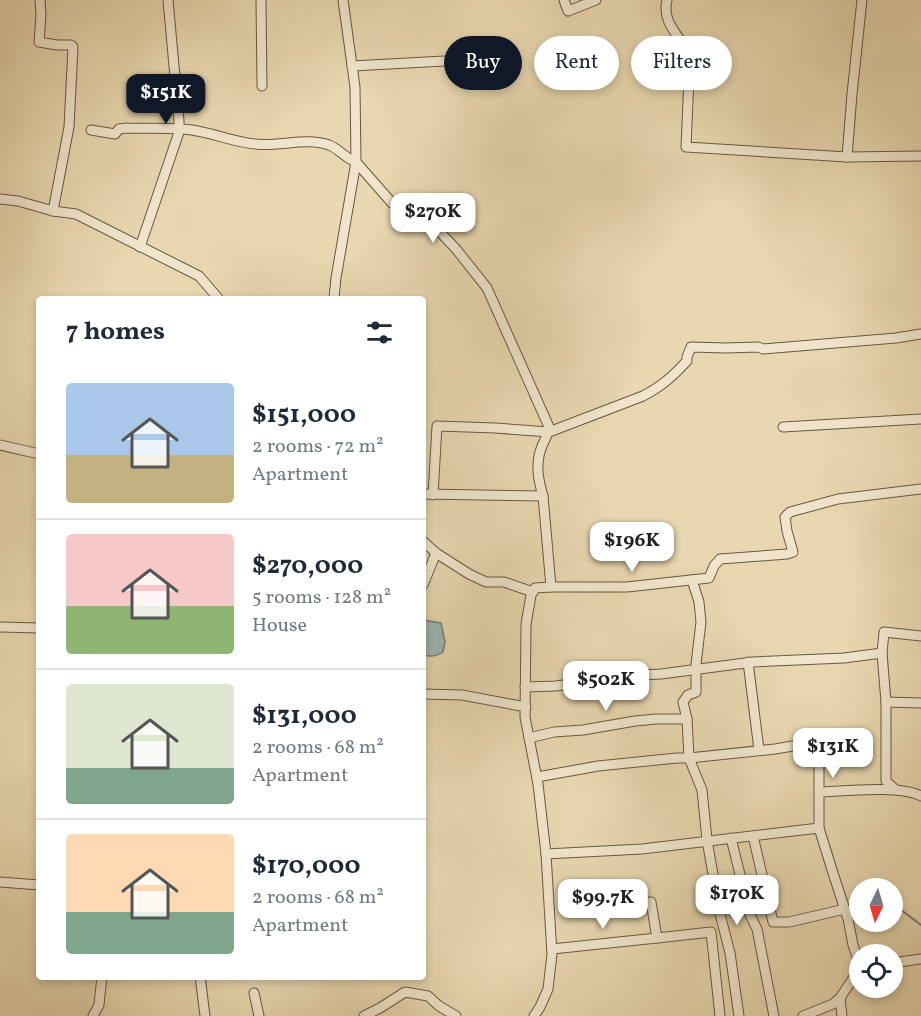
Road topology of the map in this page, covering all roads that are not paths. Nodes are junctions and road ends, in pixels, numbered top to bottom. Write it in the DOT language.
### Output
graph roads {
  1 [pos="40,0"];
  2 [pos="168,0"];
  3 [pos="261,0"];
  4 [pos="344,0"];
  5 [pos="564,0"];
  6 [pos="596,0"];
  7 [pos="667,0"];
  8 [pos="862,0"];
  9 [pos="444,61"];
  10 [pos="352,66"];
  11 [pos="261,86"];
  12 [pos="91,130"];
  13 [pos="179,130"];
  14 [pos="921,156"];
  15 [pos="847,157"];
  16 [pos="356,162"];
  17 [pos="0,199"];
  18 [pos="53,211"];
  19 [pos="140,247"];
  20 [pos="216,296"];
  21 [pos="334,296"];
  22 [pos="921,334"];
  23 [pos="921,419"];
  24 [pos="783,427"];
  25 [pos="549,432"];
  26 [pos="0,445"];
  27 [pos="36,453"];
  28 [pos="921,489"];
  29 [pos="428,495"];
  30 [pos="543,496"];
  31 [pos="426,544"];
  32 [pos="436,553"];
  33 [pos="426,578"];
  34 [pos="692,580"];
  35 [pos="551,587"];
  36 [pos="533,592"];
  37 [pos="0,627"];
  38 [pos="36,628"];
  39 [pos="921,636"];
  40 [pos="882,653"];
  41 [pos="748,662"];
  42 [pos="696,669"];
  43 [pos="525,687"];
  44 [pos="426,694"];
  45 [pos="886,702"];
  46 [pos="921,703"];
  47 [pos="526,707"];
  48 [pos="687,719"];
  49 [pos="529,738"];
  50 [pos="759,750"];
  51 [pos="689,758"];
  52 [pos="537,777"];
  53 [pos="896,790"];
  54 [pos="820,792"];
  55 [pos="921,796"];
  56 [pos="819,828"];
  57 [pos="753,836"];
  58 [pos="732,838"];
  59 [pos="707,840"];
  60 [pos="546,854"];
  61 [pos="0,882"];
  62 [pos="36,885"];
  63 [pos="618,906"];
  64 [pos="845,909"];
  65 [pos="657,938"];
  66 [pos="853,944"];
  67 [pos="552,949"];
  68 [pos="921,959"];
  69 [pos="903,961"];
  70 [pos="102,980"];
  71 [pos="201,980"];
  72 [pos="849,984"];
  73 [pos="254,993"];
  74 [pos="840,998"];
  75 [pos="93,1016"];
  76 [pos="206,1016"];
  77 [pos="259,1016"];
  78 [pos="364,1016"];
  79 [pos="456,1016"];
  80 [pos="534,1016"];
  81 [pos="720,1016"];
  82 [pos="739,1016"];
  83 [pos="774,1016"];
  84 [pos="803,1016"];
  85 [pos="842,1016"];
  1 -- 18 [label="street"];
  2 -- 13 [label="street"];
  3 -- 11 [label="street"];
  4 -- 10 [label="street"];
  5 -- 6 [label="street"];
  7 -- 15 [label="street"];
  8 -- 15 [label="street"];
  9 -- 10 [label="street"];
  10 -- 16 [label="street"];
  12 -- 13 [label="street"];
  13 -- 16 [label="street"];
  13 -- 19 [label="street"];
  14 -- 15 [label="street"];
  16 -- 21 [label="street"];
  16 -- 25 [label="street"];
  17 -- 18 [label="street"];
  18 -- 19 [label="street"];
  19 -- 20 [label="street"];
  22 -- 25 [label="street"];
  23 -- 24 [label="street"];
  25 -- 29 [label="street"];
  25 -- 30 [label="street"];
  26 -- 27 [label="street"];
  28 -- 34 [label="street"];
  29 -- 30 [label="street"];
  30 -- 35 [label="street"];
  31 -- 32 [label="street"];
  32 -- 33 [label="street"];
  32 -- 36 [label="street"];
  34 -- 35 [label="street"];
  34 -- 42 [label="street"];
  35 -- 36 [label="street"];
  36 -- 43 [label="street"];
  37 -- 38 [label="street"];
  39 -- 40 [label="street"];
  40 -- 41 [label="street"];
  40 -- 45 [label="street"];
  41 -- 42 [label="street"];
  41 -- 50 [label="street"];
  42 -- 43 [label="street"];
  42 -- 48 [label="street"];
  43 -- 47 [label="street"];
  44 -- 47 [label="street"];
  45 -- 46 [label="street"];
  45 -- 53 [label="street"];
  47 -- 49 [label="street"];
  48 -- 49 [label="street"];
  48 -- 51 [label="street"];
  49 -- 52 [label="street"];
  50 -- 51 [label="street"];
  50 -- 54 [label="street"];
  51 -- 52 [label="street"];
  51 -- 59 [label="street"];
  52 -- 60 [label="street"];
  53 -- 54 [label="street"];
  53 -- 55 [label="street"];
  54 -- 56 [label="street"];
  56 -- 57 [label="street"];
  56 -- 64 [label="street"];
  57 -- 58 [label="street"];
  57 -- 64 [label="street"];
  58 -- 59 [label="street"];
  58 -- 83 [label="street"];
  59 -- 60 [label="street"];
  59 -- 82 [label="street"];
  60 -- 67 [label="street"];
  61 -- 62 [label="street"];
  63 -- 65 [label="street"];
  64 -- 66 [label="street"];
  65 -- 67 [label="street"];
  65 -- 81 [label="street"];
  67 -- 80 [label="street"];
  68 -- 69 [label="street"];
  70 -- 75 [label="street"];
  71 -- 76 [label="street"];
  72 -- 74 [label="street"];
  73 -- 77 [label="street"];
  74 -- 84 [label="street"];
  74 -- 85 [label="street"];
  78 -- 79 [label="street"];
}
